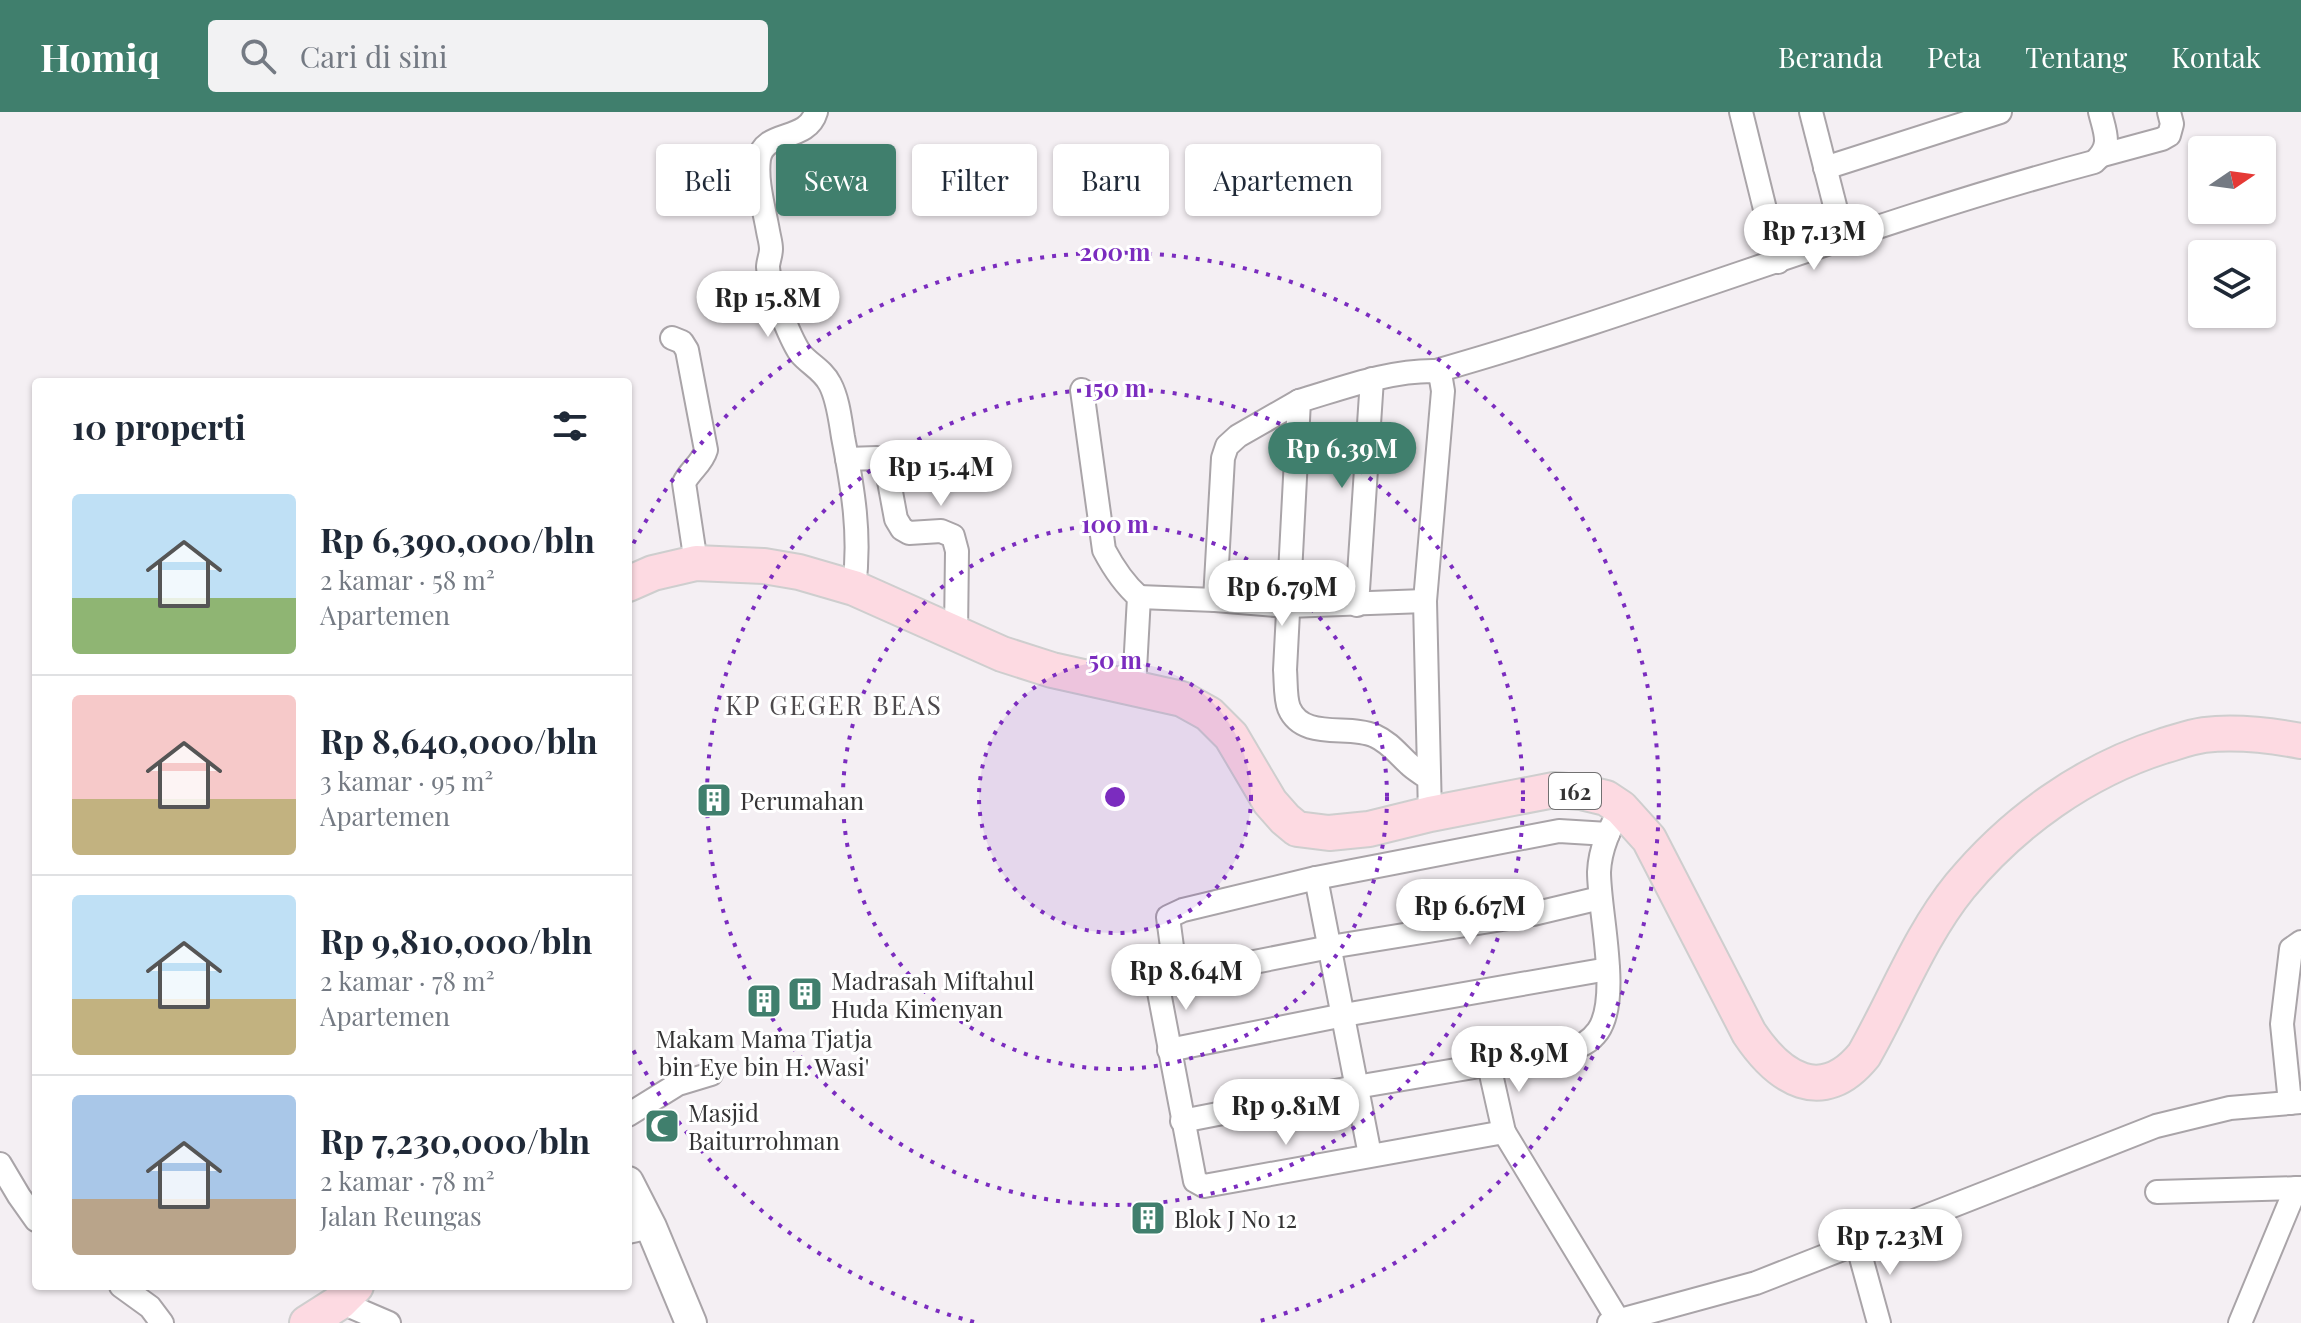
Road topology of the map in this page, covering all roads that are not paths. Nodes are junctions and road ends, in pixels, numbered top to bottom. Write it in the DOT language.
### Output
graph roads {
  1 [pos="816,112"];
  2 [pos="1741,112"];
  3 [pos="1811,112"];
  4 [pos="1818,112"];
  5 [pos="2000,112"];
  6 [pos="2100,112"];
  7 [pos="2169,112"];
  8 [pos="2103,155"];
  9 [pos="1825,168"];
  10 [pos="1843,237"];
  11 [pos="1778,262"];
  12 [pos="672,338"];
  13 [pos="1436,371"];
  14 [pos="1372,379"];
  15 [pos="1082,390"];
  16 [pos="1299,401"];
  17 [pos="847,459"];
  18 [pos="696,563"];
  19 [pos="632,582"];
  20 [pos="854,588"];
  21 [pos="1139,597"];
  22 [pos="1215,600"];
  23 [pos="1425,601"];
  24 [pos="1357,605"];
  25 [pos="1287,606"];
  26 [pos="956,634"];
  27 [pos="1134,688"];
  28 [pos="2301,741"];
  29 [pos="1429,779"];
  30 [pos="1430,814"];
  31 [pos="1614,821"];
  32 [pos="1316,878"];
  33 [pos="1600,898"];
  34 [pos="2301,942"];
  35 [pos="1330,947"];
  36 [pos="1608,969"];
  37 [pos="1176,977"];
  38 [pos="1344,1015"];
  39 [pos="1169,1050"];
  40 [pos="1489,1065"];
  41 [pos="711,1074"];
  42 [pos="1356,1087"];
  43 [pos="2296,1103"];
  44 [pos="632,1113"];
  45 [pos="1182,1121"];
  46 [pos="1504,1132"];
  47 [pos="1370,1155"];
  48 [pos="0,1164"];
  49 [pos="2298,1188"];
  50 [pos="2157,1192"];
  51 [pos="632,1199"];
  52 [pos="32,1214"];
  53 [pos="639,1229"];
  54 [pos="1857,1243"];
  55 [pos="127,1290"];
  56 [pos="348,1294"];
  57 [pos="1614,1322"];
  58 [pos="162,1323"];
  59 [pos="307,1323"];
  60 [pos="389,1323"];
  61 [pos="691,1323"];
  62 [pos="1879,1323"];
  63 [pos="2240,1323"];
  1 -- 17 [label="street"];
  2 -- 11 [label="street"];
  3 -- 4 [label="street"];
  3 -- 9 [label="street"];
  5 -- 9 [label="street"];
  6 -- 8 [label="street"];
  7 -- 8 [label="street"];
  8 -- 10 [label="street"];
  9 -- 10 [label="street"];
  10 -- 11 [label="street"];
  11 -- 13 [label="street"];
  12 -- 18 [label="street"];
  13 -- 14 [label="street"];
  13 -- 23 [label="street"];
  14 -- 16 [label="street"];
  14 -- 24 [label="street"];
  15 -- 21 [label="street"];
  16 -- 22 [label="street"];
  16 -- 25 [label="street"];
  17 -- 20 [label="street"];
  17 -- 26 [label="street"];
  18 -- 19 [label="main road, 162"];
  18 -- 20 [label="main road, 162"];
  20 -- 26 [label="main road, 162"];
  21 -- 22 [label="street"];
  21 -- 27 [label="street"];
  22 -- 25 [label="street"];
  23 -- 24 [label="street"];
  23 -- 29 [label="street"];
  24 -- 25 [label="street"];
  25 -- 29 [label="street"];
  26 -- 27 [label="main road, 162"];
  27 -- 30 [label="main road, 162"];
  28 -- 31 [label="main road, 162"];
  29 -- 30 [label="street"];
  30 -- 31 [label="main road, 162"];
  31 -- 32 [label="street"];
  31 -- 33 [label="street"];
  32 -- 35 [label="street"];
  32 -- 37 [label="street"];
  33 -- 35 [label="street"];
  33 -- 36 [label="street"];
  34 -- 43 [label="street"];
  35 -- 37 [label="street"];
  35 -- 38 [label="street"];
  36 -- 38 [label="street"];
  36 -- 40 [label="street"];
  37 -- 39 [label="street"];
  38 -- 39 [label="street"];
  38 -- 42 [label="street"];
  39 -- 45 [label="street"];
  40 -- 42 [label="street"];
  40 -- 46 [label="street"];
  41 -- 44 [label="street"];
  42 -- 45 [label="street"];
  42 -- 47 [label="street"];
  43 -- 54 [label="street"];
  45 -- 47 [label="street"];
  46 -- 47 [label="street"];
  46 -- 57 [label="street"];
  48 -- 52 [label="street"];
  49 -- 50 [label="street"];
  49 -- 63 [label="street"];
  51 -- 53 [label="street"];
  53 -- 61 [label="street"];
  54 -- 57 [label="street"];
  54 -- 62 [label="street"];
  55 -- 58 [label="street"];
  56 -- 59 [label="main road"];
  56 -- 60 [label="street"];
}
